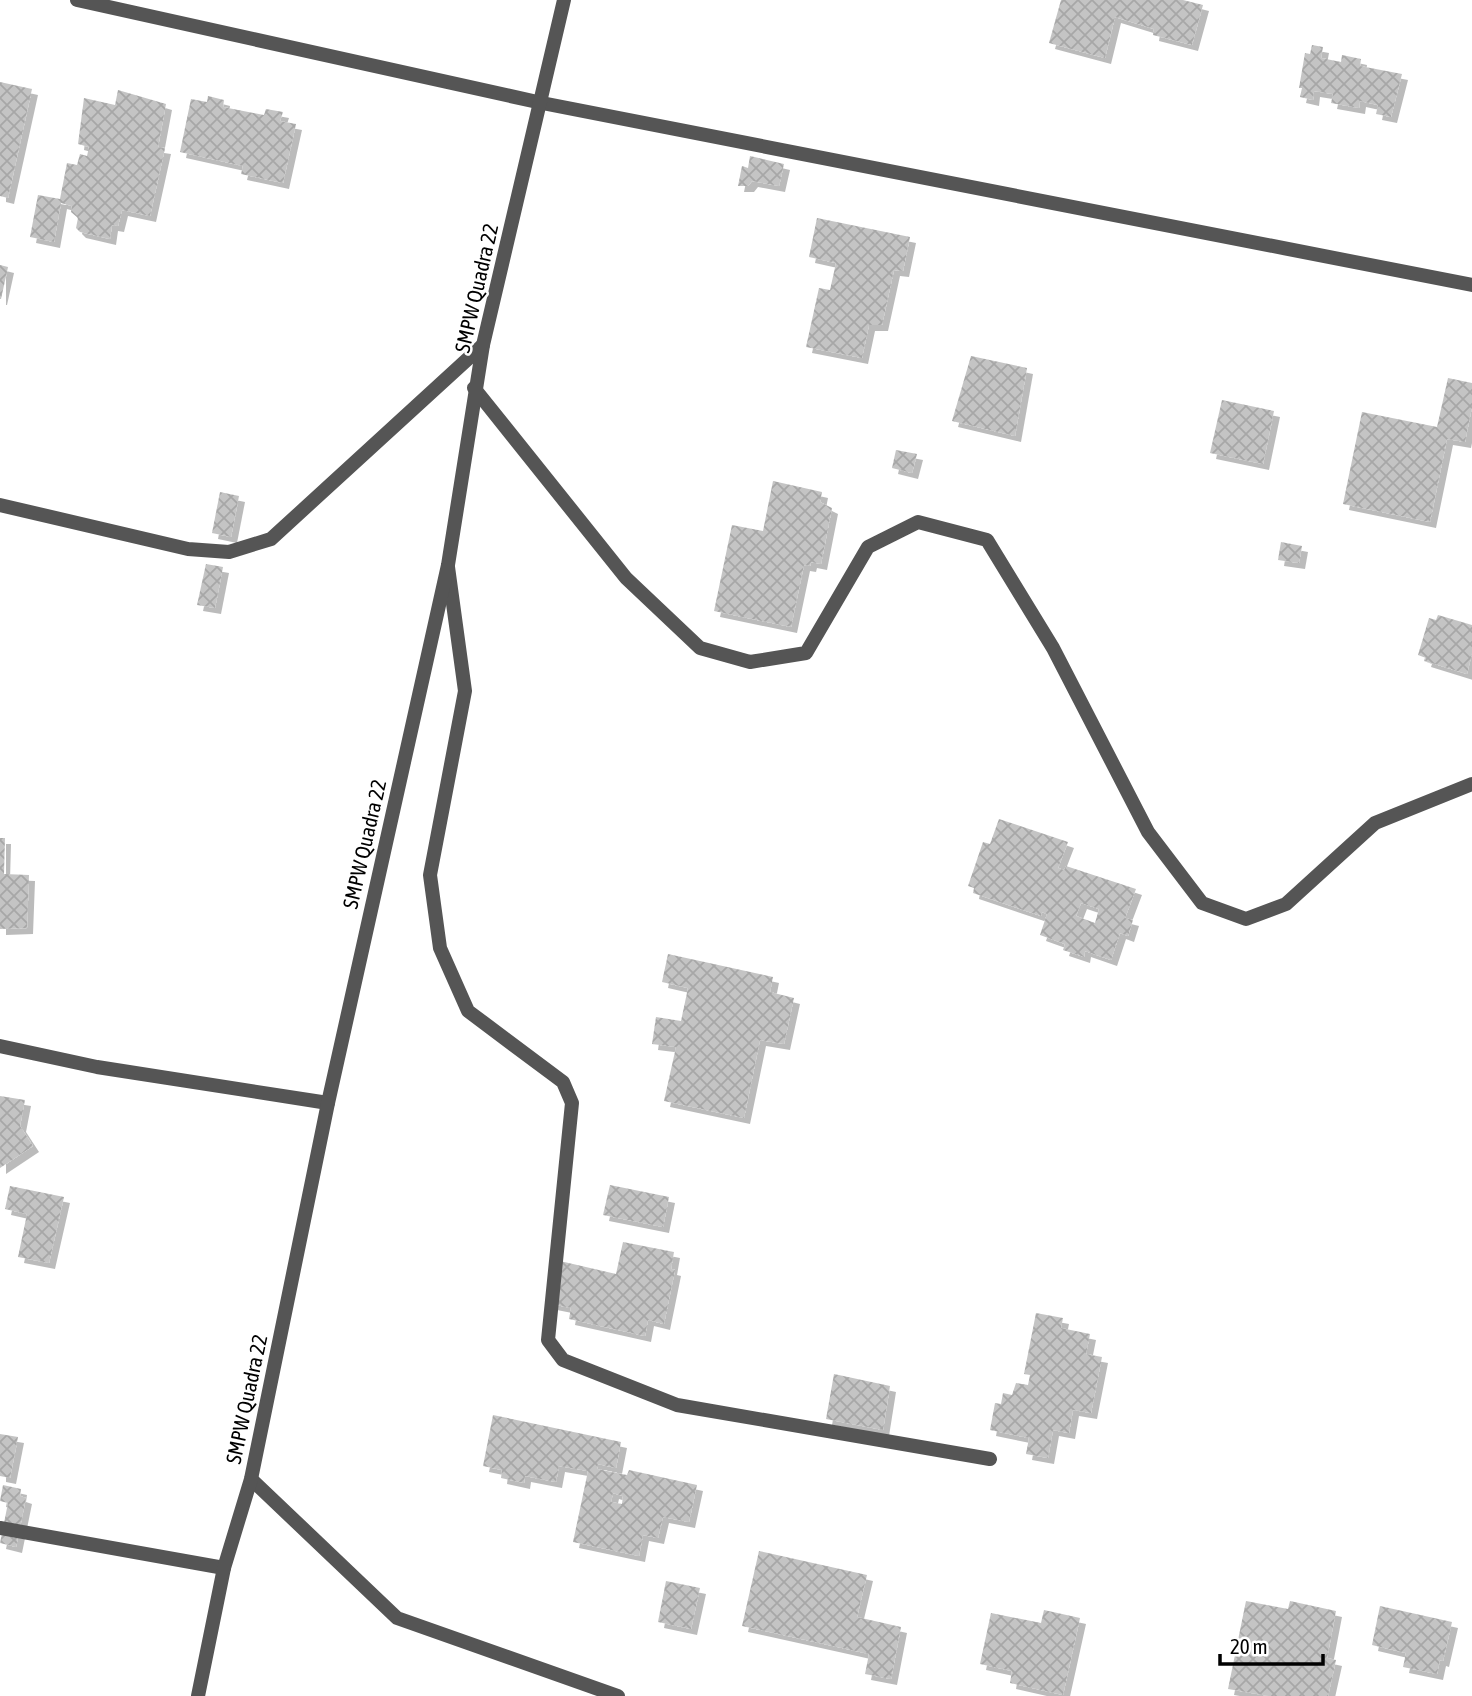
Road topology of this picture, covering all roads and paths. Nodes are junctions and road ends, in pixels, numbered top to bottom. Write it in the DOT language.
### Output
graph roads {
  1 [pos="77,0"];
  2 [pos="564,0"];
  3 [pos="542,103"];
  4 [pos="1472,285"];
  5 [pos="483,345"];
  6 [pos="474,388"];
  7 [pos="0,505"];
  8 [pos="448,565"];
  9 [pos="1472,784"];
  10 [pos="0,1046"];
  11 [pos="328,1102"];
  12 [pos="990,1459"];
  13 [pos="251,1479"];
  14 [pos="0,1528"];
  15 [pos="225,1568"];
  16 [pos="198,1696"];
  17 [pos="618,1696"];
  1 -- 3 [label="street"];
  2 -- 3 [label="street, SMPW Quadra 22"];
  3 -- 4 [label="street"];
  3 -- 5 [label="street, SMPW Quadra 22"];
  5 -- 6 [label="street, SMPW Quadra 22"];
  5 -- 7 [label="street"];
  6 -- 8 [label="street, SMPW Quadra 22"];
  6 -- 9 [label="street"];
  8 -- 11 [label="street, SMPW Quadra 22"];
  8 -- 12 [label="street"];
  10 -- 11 [label="street"];
  11 -- 13 [label="street, SMPW Quadra 22"];
  13 -- 15 [label="street, SMPW Quadra 22"];
  13 -- 17 [label="street"];
  14 -- 15 [label="street"];
  15 -- 16 [label="street, SMPW Quadra 22"];
}
